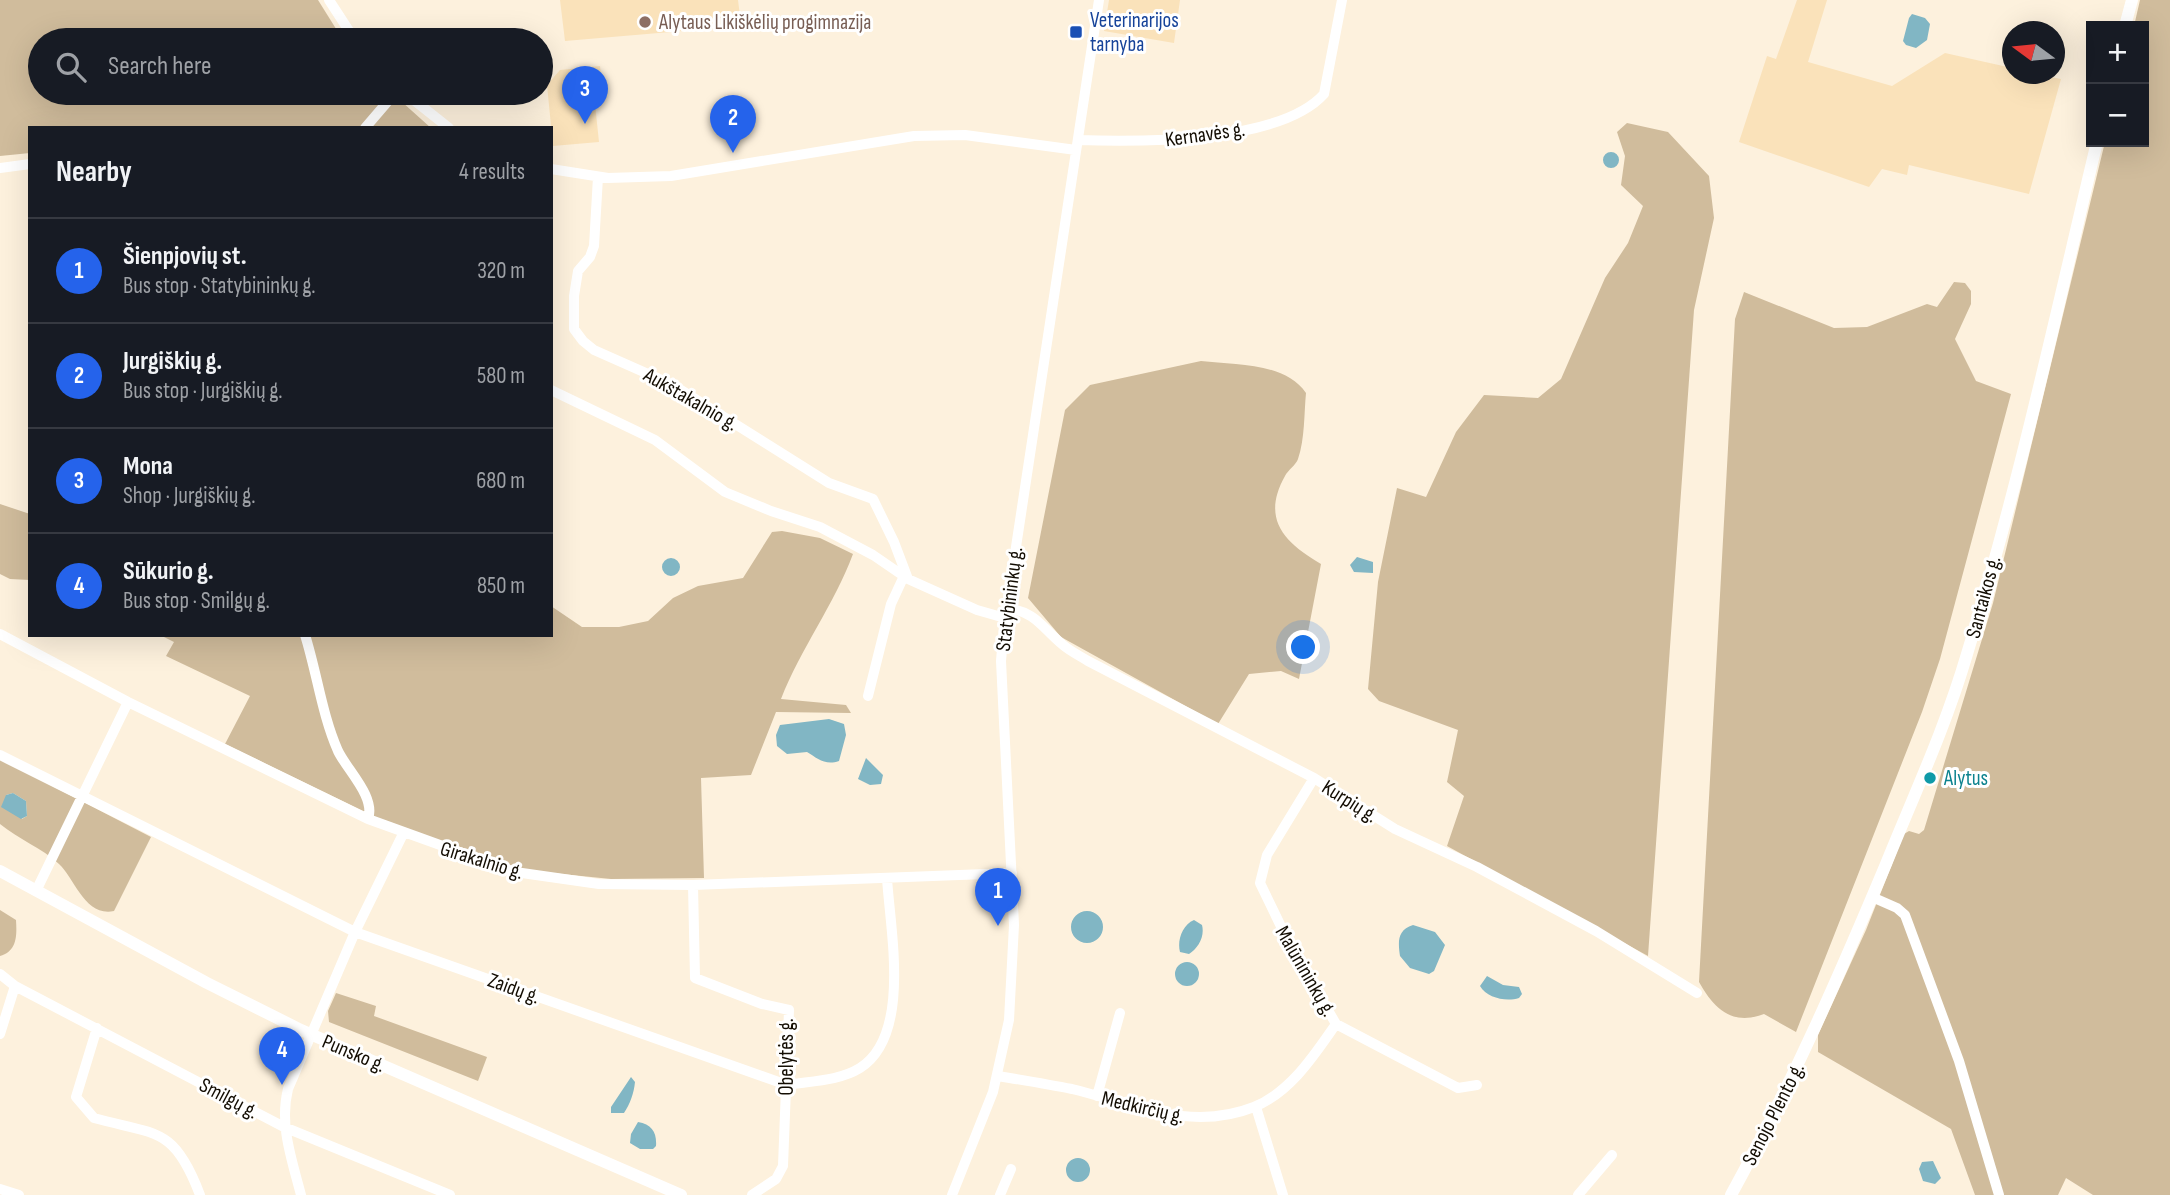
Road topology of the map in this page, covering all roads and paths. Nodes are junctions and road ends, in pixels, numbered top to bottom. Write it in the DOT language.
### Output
graph roads {
  1 [pos="329,0"];
  2 [pos="1099,0"];
  3 [pos="1342,0"];
  4 [pos="2132,0"];
  5 [pos="2126,21"];
  6 [pos="347,28"];
  7 [pos="385,105"];
  8 [pos="420,105"];
  9 [pos="367,126"];
  10 [pos="446,126"];
  11 [pos="1077,145"];
  12 [pos="2096,147"];
  13 [pos="28,164"];
  14 [pos="0,168"];
  15 [pos="553,169"];
  16 [pos="598,177"];
  17 [pos="553,391"];
  18 [pos="906,578"];
  19 [pos="1005,613"];
  20 [pos="0,634"];
  21 [pos="306,637"];
  22 [pos="868,696"];
  23 [pos="128,702"];
  24 [pos="0,755"];
  25 [pos="1314,778"];
  26 [pos="81,798"];
  27 [pos="368,819"];
  28 [pos="403,834"];
  29 [pos="0,871"];
  30 [pos="1012,873"];
  31 [pos="887,878"];
  32 [pos="693,885"];
  33 [pos="36,891"];
  34 [pos="1872,897"];
  35 [pos="355,932"];
  36 [pos="0,974"];
  37 [pos="15,986"];
  38 [pos="1697,993"];
  39 [pos="1120,1013"];
  40 [pos="1336,1024"];
  41 [pos="97,1028"];
  42 [pos="1813,1033"];
  43 [pos="0,1034"];
  44 [pos="312,1035"];
  45 [pos="998,1076"];
  46 [pos="787,1085"];
  47 [pos="1477,1085"];
  48 [pos="1097,1097"];
  49 [pos="1255,1107"];
  50 [pos="284,1127"];
  51 [pos="1612,1155"];
  52 [pos="1011,1169"];
  53 [pos="0,1189"];
  54 [pos="19,1195"];
  55 [pos="200,1195"];
  56 [pos="301,1195"];
  57 [pos="450,1195"];
  58 [pos="681,1195"];
  59 [pos="752,1195"];
  60 [pos="952,1195"];
  61 [pos="1000,1195"];
  62 [pos="1283,1195"];
  63 [pos="1578,1195"];
  64 [pos="1731,1195"];
  65 [pos="1999,1195"];
  1 -- 6 [label="street"];
  2 -- 11 [label="street, Statybininkų g."];
  3 -- 11 [label="street, Kernavės g."];
  4 -- 5 [label="main road"];
  7 -- 9 [label="street"];
  8 -- 10 [label="street"];
  11 -- 16 [label="street, Kernavės g."];
  11 -- 19 [label="street, Statybininkų g."];
  12 -- 34 [label="main road, Santaikos g."];
  13 -- 14 [label="street"];
  15 -- 16 [label="street, Kernavės g."];
  16 -- 18 [label="street, Aukštakalnio g."];
  17 -- 18 [label="street"];
  18 -- 19 [label="street"];
  18 -- 22 [label="street"];
  19 -- 25 [label="street, Kurpių g."];
  19 -- 30 [label="street, Statybininkų g."];
  20 -- 23 [label="street, Girakalnio g."];
  21 -- 27 [label="street"];
  23 -- 26 [label="street"];
  23 -- 27 [label="street, Girakalnio g."];
  24 -- 26 [label="street, Zaidų g."];
  25 -- 38 [label="street, Kurpių g."];
  25 -- 40 [label="street, Malūnininkų g."];
  26 -- 33 [label="street"];
  26 -- 35 [label="street, Zaidų g."];
  27 -- 28 [label="street, Girakalnio g."];
  28 -- 32 [label="street, Girakalnio g."];
  28 -- 35 [label="street"];
  29 -- 33 [label="main road, Punsko g."];
  30 -- 31 [label="street, Girakalnio g."];
  30 -- 45 [label="street, Statybininkų g."];
  31 -- 32 [label="street, Girakalnio g."];
  31 -- 46 [label="street, Zaidų g."];
  32 -- 46 [label="street, Obelytės g."];
  33 -- 44 [label="main road, Punsko g."];
  34 -- 42 [label="main road, Santaikos g."];
  34 -- 65 [label="street"];
  35 -- 44 [label="street"];
  35 -- 46 [label="street, Zaidų g."];
  36 -- 37 [label="street, Smilgų g."];
  37 -- 41 [label="street, Smilgų g."];
  37 -- 43 [label="street"];
  39 -- 48 [label="street"];
  40 -- 47 [label="street, Malūnininkų g."];
  40 -- 49 [label="street, Medkirčių g."];
  41 -- 50 [label="street, Smilgų g."];
  41 -- 55 [label="street"];
  42 -- 64 [label="main road, Senojo Plento g."];
  44 -- 50 [label="street"];
  44 -- 58 [label="main road, Punsko g."];
  45 -- 48 [label="street, Medkirčių g."];
  45 -- 60 [label="street, Statybininkų g."];
  46 -- 59 [label="street, Obelytės g."];
  48 -- 49 [label="street, Medkirčių g."];
  49 -- 62 [label="street"];
  50 -- 56 [label="street"];
  50 -- 57 [label="street, Smilgų g."];
  51 -- 63 [label="street"];
  52 -- 61 [label="street"];
  53 -- 54 [label="street"];
}
